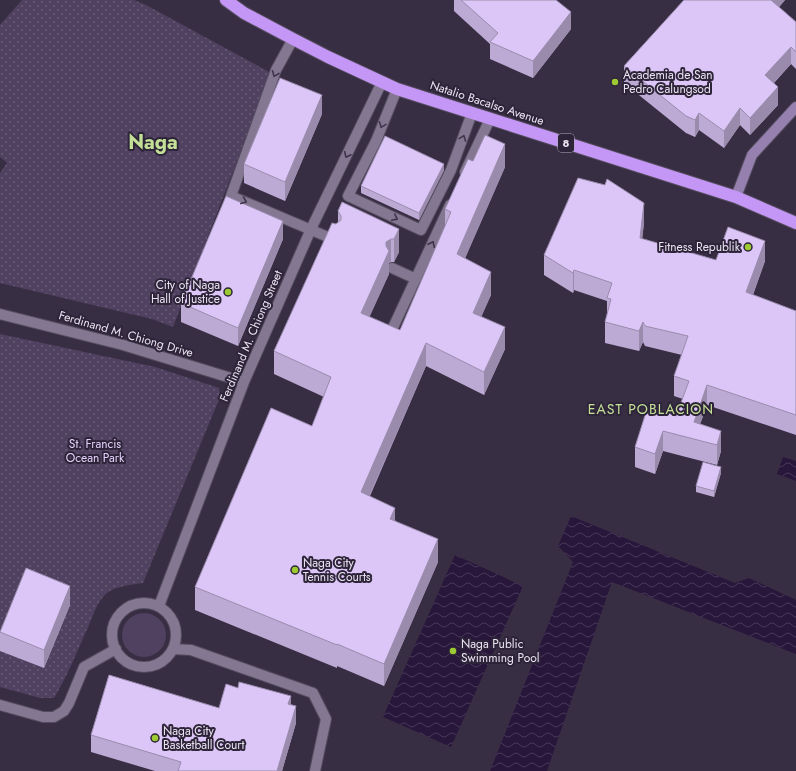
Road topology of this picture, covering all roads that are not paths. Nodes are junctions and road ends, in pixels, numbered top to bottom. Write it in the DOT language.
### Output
graph roads {
  1 [pos="226,0"];
  2 [pos="293,39"];
  3 [pos="382,82"];
  4 [pos="396,89"];
  5 [pos="796,108"];
  6 [pos="472,113"];
  7 [pos="490,119"];
  8 [pos="461,182"];
  9 [pos="454,196"];
  10 [pos="736,197"];
  11 [pos="796,223"];
  12 [pos="311,229"];
  13 [pos="335,240"];
  14 [pos="392,268"];
  15 [pos="416,279"];
  16 [pos="0,314"];
  17 [pos="390,334"];
  18 [pos="244,382"];
  19 [pos="159,606"];
  20 [pos="116,649"];
  21 [pos="173,649"];
  22 [pos="0,705"];
  23 [pos="315,771"];
  1 -- 2 [label="highway, Natalio Bacalso Avenue / 8"];
  2 -- 3 [label="highway, Natalio Bacalso Avenue / 8"];
  2 -- 12 [label="lane, one-way"];
  3 -- 4 [label="highway, Natalio Bacalso Avenue / 8"];
  3 -- 12 [label="lane, Ferdinand M. Chiong Street, one-way"];
  4 -- 6 [label="highway, Natalio Bacalso Avenue / 8"];
  4 -- 6 [label="lane, one-way"];
  5 -- 10 [label="street"];
  6 -- 7 [label="highway, Natalio Bacalso Avenue / 8"];
  7 -- 8 [label="lane"];
  7 -- 10 [label="highway, Natalio Bacalso Avenue / 8"];
  15 -- 9 [label="lane, one-way"];
  10 -- 11 [label="highway, Natalio Bacalso Avenue / 8"];
  12 -- 13 [label="lane"];
  12 -- 18 [label="lane, Ferdinand M. Chiong Street"];
  14 -- 15 [label="lane"];
  15 -- 17 [label="lane"];
  16 -- 18 [label="lane, Ferdinand M. Chiong Drive"];
  18 -- 19 [label="lane, Ferdinand M. Chiong Street"];
  19 -- 20 [label="lane"];
  19 -- 21 [label="lane"];
  20 -- 21 [label="lane"];
  20 -- 22 [label="lane"];
  21 -- 23 [label="lane"];
}
